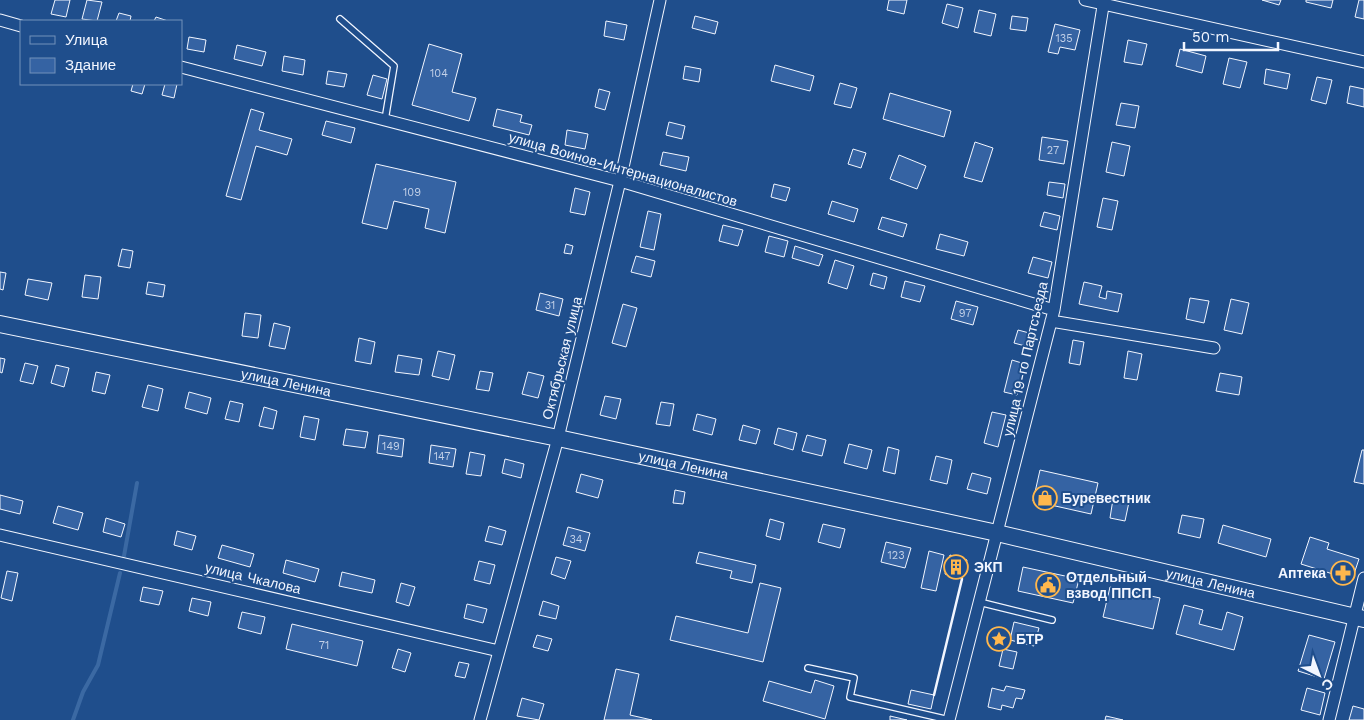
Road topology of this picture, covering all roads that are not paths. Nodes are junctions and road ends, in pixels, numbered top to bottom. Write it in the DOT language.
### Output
graph roads {
  1 [pos="660,0"];
  2 [pos="1085,0"];
  3 [pos="1104,2"];
  4 [pos="340,19"];
  5 [pos="0,20"];
  6 [pos="20,26"];
  7 [pos="1364,62"];
  8 [pos="182,67"];
  9 [pos="385,120"];
  10 [pos="620,181"];
  11 [pos="1054,310"];
  12 [pos="1051,322"];
  13 [pos="0,324"];
  14 [pos="1214,348"];
  15 [pos="558,438"];
  16 [pos="998,532"];
  17 [pos="0,536"];
  18 [pos="1364,578"];
  19 [pos="979,602"];
  20 [pos="1360,618"];
  21 [pos="1052,620"];
  22 [pos="499,651"];
  23 [pos="808,668"];
  24 [pos="480,720"];
  25 [pos="949,720"];
  26 [pos="1329,720"];
  1 -- 10 [label="street, Октябрьская улица"];
  2 -- 3 [label="street"];
  3 -- 7 [label="street"];
  3 -- 11 [label="street, улица 19-го Партсъезда"];
  4 -- 9 [label="lane"];
  5 -- 6 [label="street"];
  8 -- 9 [label="street, улица Воинов-Интернационалистов"];
  9 -- 10 [label="street, улица Воинов-Интернационалистов"];
  10 -- 11 [label="street, улица Воинов-Интернационалистов"];
  10 -- 15 [label="street, Октябрьская улица"];
  11 -- 12 [label="street, улица 19-го Партсъезда"];
  12 -- 14 [label="street"];
  12 -- 16 [label="street, улица 19-го Партсъезда"];
  13 -- 15 [label="main road, улица Ленина"];
  15 -- 16 [label="main road, улица Ленина"];
  15 -- 22 [label="street, Октябрьская улица"];
  16 -- 19 [label="street, улица 19-го Партсъезда"];
  16 -- 20 [label="main road, улица Ленина"];
  17 -- 22 [label="street, улица Чкалова"];
  18 -- 20 [label="street"];
  19 -- 21 [label="lane"];
  19 -- 25 [label="street, улица 19-го Партсъезда"];
  20 -- 26 [label="street"];
  22 -- 24 [label="street, Октябрьская улица"];
  23 -- 25 [label="lane"];
}
